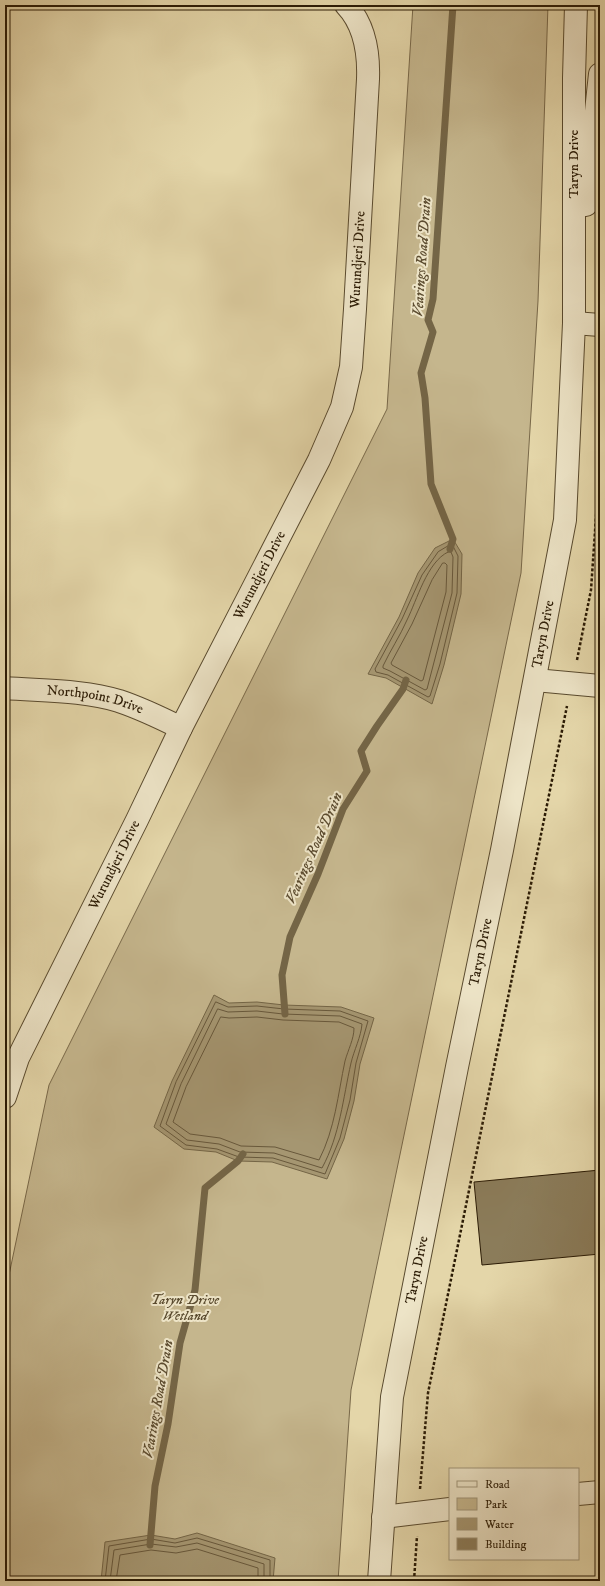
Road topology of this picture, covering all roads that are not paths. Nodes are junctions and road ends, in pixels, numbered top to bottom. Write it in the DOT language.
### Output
graph roads {
  1 [pos="576,5"];
  2 [pos="350,11"];
  3 [pos="600,74"];
  4 [pos="574,323"];
  5 [pos="600,326"];
  6 [pos="535,680"];
  7 [pos="600,686"];
  8 [pos="5,688"];
  9 [pos="181,728"];
  10 [pos="5,1097"];
  11 [pos="600,1492"];
  12 [pos="579,1494"];
  13 [pos="449,1509"];
  14 [pos="383,1517"];
  15 [pos="379,1581"];
  1 -- 4 [label="street, Taryn Drive"];
  2 -- 9 [label="street, Wurundjeri Drive"];
  3 -- 4 [label="street, Taryn Drive"];
  4 -- 5 [label="street"];
  4 -- 6 [label="street, Taryn Drive"];
  6 -- 7 [label="street"];
  6 -- 14 [label="street, Taryn Drive"];
  8 -- 9 [label="street, Northpoint Drive"];
  9 -- 10 [label="street, Wurundjeri Drive"];
  11 -- 12 [label="street"];
  13 -- 14 [label="street"];
  14 -- 15 [label="street, Taryn Drive"];
}
